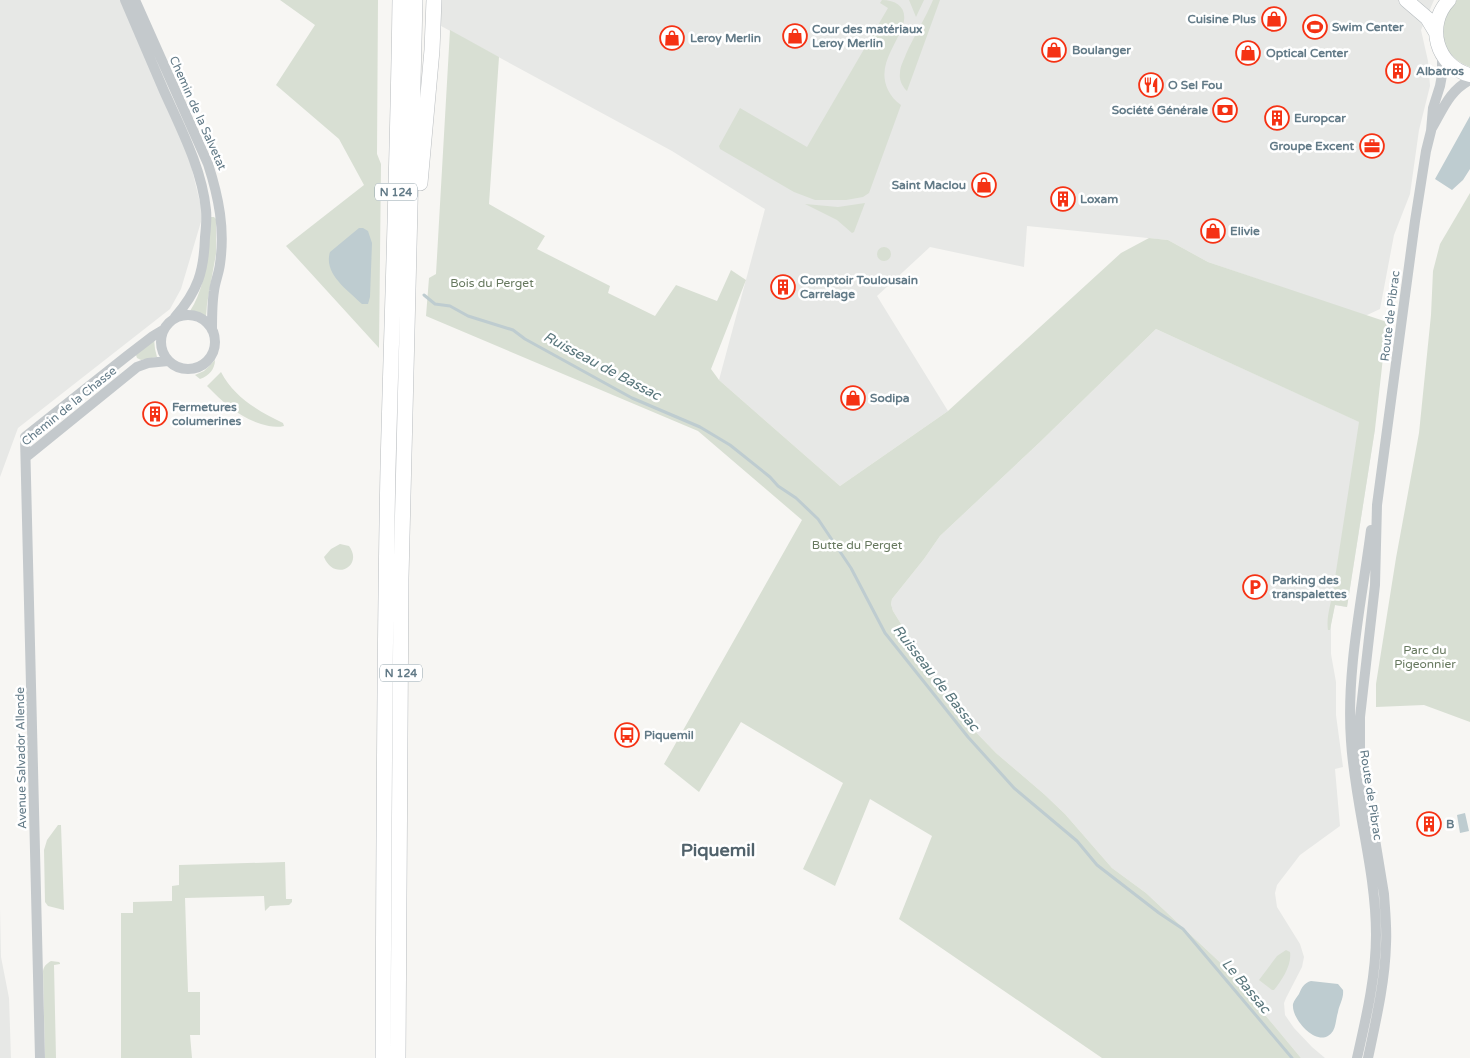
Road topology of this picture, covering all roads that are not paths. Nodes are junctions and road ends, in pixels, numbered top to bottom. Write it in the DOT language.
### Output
graph roads {
  1 [pos="125,0"];
  2 [pos="135,0"];
  3 [pos="400,0"];
  4 [pos="415,0"];
  5 [pos="434,0"];
  6 [pos="1406,0"];
  7 [pos="1449,0"];
  8 [pos="1436,32"];
  9 [pos="1442,55"];
  10 [pos="1470,75"];
  11 [pos="1470,80"];
  12 [pos="1431,131"];
  13 [pos="409,289"];
  14 [pos="175,317"];
  15 [pos="163,330"];
  16 [pos="212,330"];
  17 [pos="168,361"];
  18 [pos="26,457"];
  19 [pos="1378,505"];
  20 [pos="40,1058"];
  21 [pos="382,1058"];
  22 [pos="398,1058"];
  23 [pos="1357,1058"];
  24 [pos="1368,1058"];
  1 -- 14 [label="street, Chemin de la Salvetat"];
  2 -- 16 [label="street, Chemin de la Salvetat"];
  3 -- 21 [label="highway, N 124"];
  4 -- 13 [label="highway, N 124"];
  5 -- 13 [label="highway"];
  6 -- 8 [label="main road"];
  7 -- 8 [label="main road"];
  8 -- 9 [label="main road"];
  9 -- 10 [label="main road"];
  9 -- 12 [label="street, Route de Pibrac"];
  11 -- 12 [label="street, Route de Pibrac"];
  12 -- 19 [label="street, Route de Pibrac"];
  13 -- 22 [label="highway, N 124"];
  14 -- 15 [label="street"];
  14 -- 16 [label="street"];
  15 -- 17 [label="street"];
  15 -- 18 [label="street, Chemin de la Chasse"];
  16 -- 17 [label="street"];
  17 -- 18 [label="street, Chemin de la Chasse"];
  18 -- 20 [label="street, Avenue Salvador Allende"];
  19 -- 23 [label="street, Route de Pibrac"];
  19 -- 24 [label="street, Route de Pibrac"];
}
